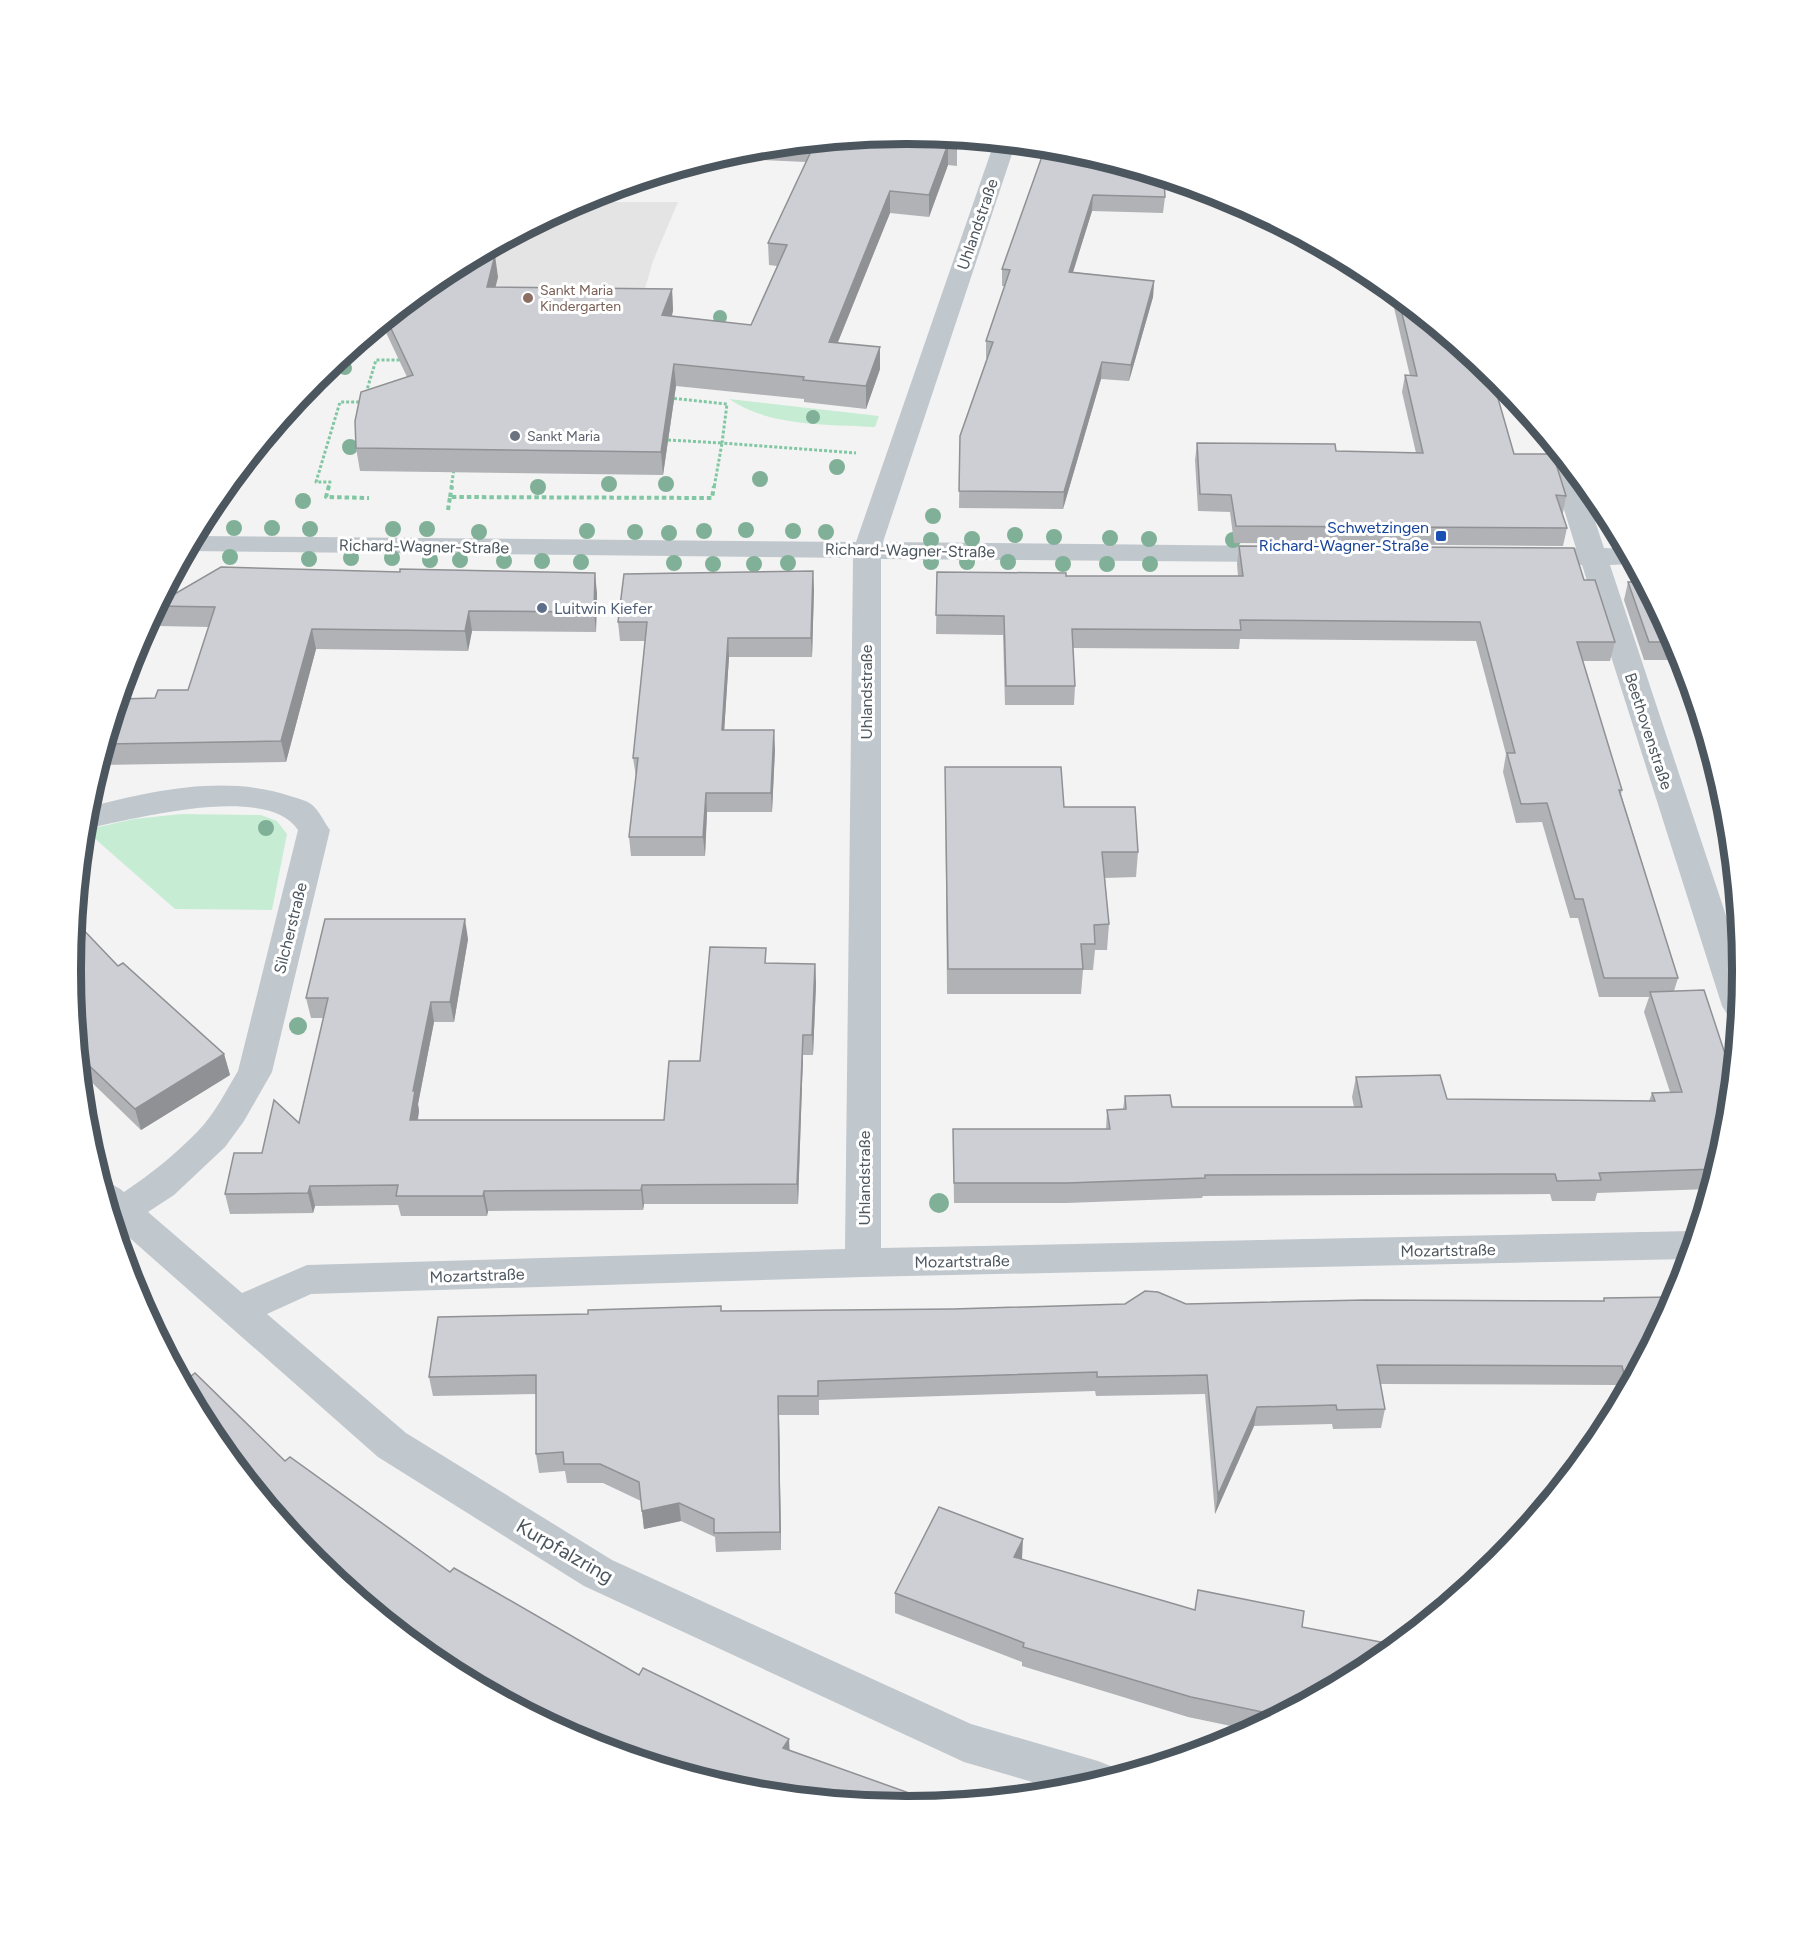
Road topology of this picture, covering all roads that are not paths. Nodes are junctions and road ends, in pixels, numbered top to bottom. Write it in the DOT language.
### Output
graph roads {
  1 [pos="1002,151"];
  2 [pos="1566,473"];
  3 [pos="200,544"];
  4 [pos="867,550"];
  5 [pos="1306,554"];
  6 [pos="1508,556"];
  7 [pos="1591,557"];
  8 [pos="1621,557"];
  9 [pos="96,816"];
  10 [pos="1732,983"];
  11 [pos="115,1203"];
  12 [pos="116,1207"];
  13 [pos="1684,1245"];
  14 [pos="863,1263"];
  15 [pos="239,1310"];
  16 [pos="1082,1776"];
  1 -- 4 [label="street, Uhlandstraße"];
  2 -- 7 [label="street, Beethovenstraße"];
  3 -- 4 [label="street, Richard-Wagner-Straße"];
  4 -- 5 [label="street, Richard-Wagner-Straße"];
  4 -- 14 [label="street, Uhlandstraße"];
  6 -- 7 [label="street"];
  7 -- 8 [label="street"];
  7 -- 10 [label="street, Beethovenstraße"];
  9 -- 11 [label="street, Silcherstraße"];
  12 -- 15 [label="street, Kurpfalzring"];
  13 -- 14 [label="street, Mozartstraße"];
  14 -- 15 [label="street, Mozartstraße"];
  15 -- 16 [label="street, Kurpfalzring"];
}
